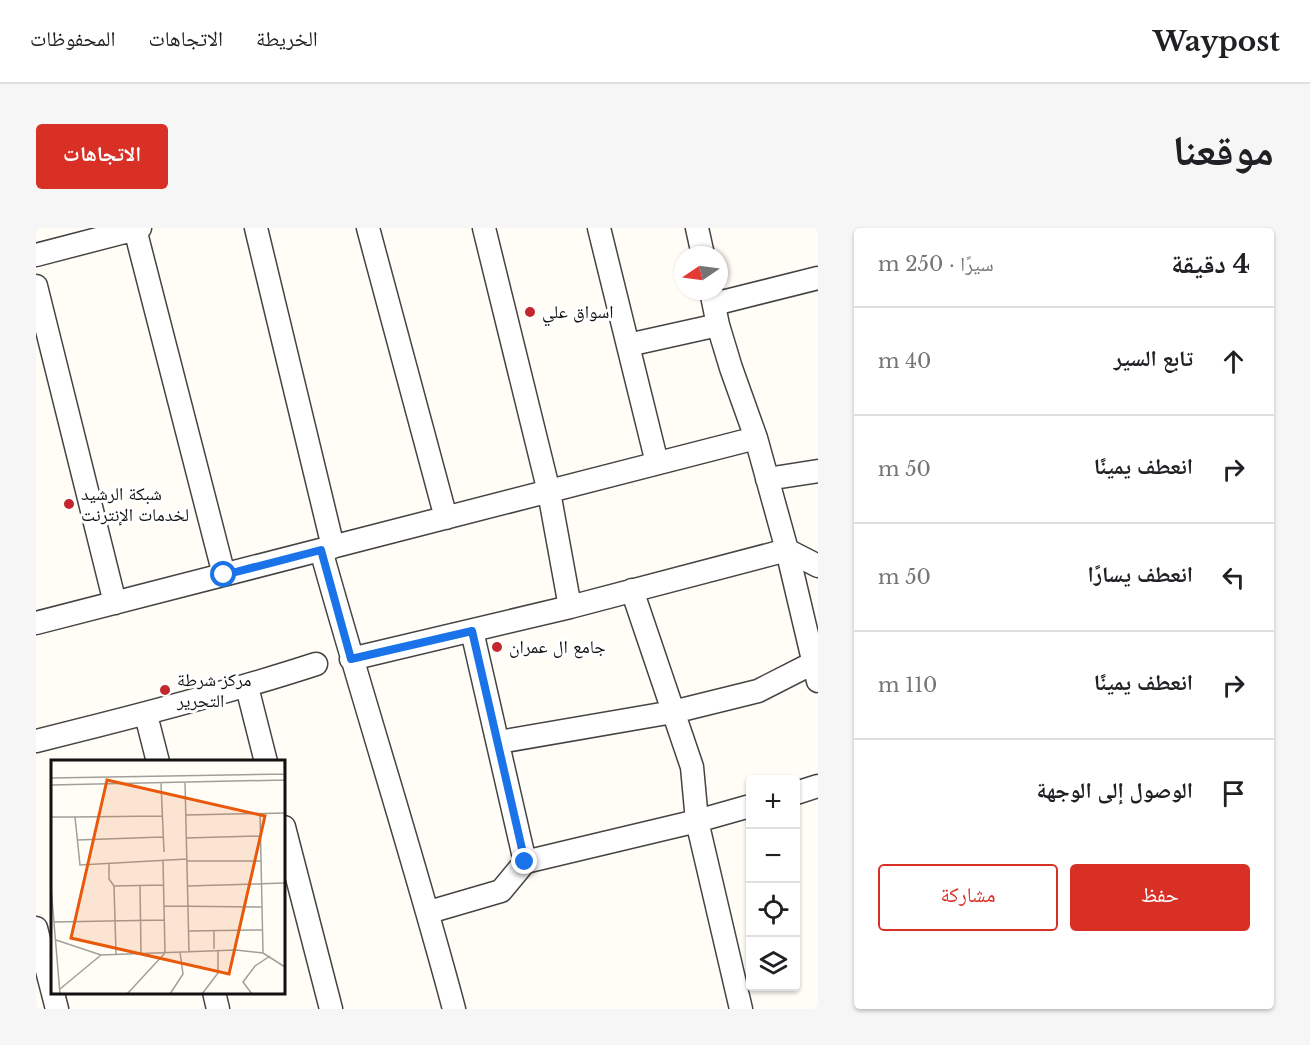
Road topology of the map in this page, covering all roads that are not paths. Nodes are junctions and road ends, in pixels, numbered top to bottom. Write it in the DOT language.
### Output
graph roads {
  1 [pos="256,228"];
  2 [pos="368,228"];
  3 [pos="484,228"];
  4 [pos="599,228"];
  5 [pos="697,228"];
  6 [pos="138,229"];
  7 [pos="701,246"];
  8 [pos="36,255"];
  9 [pos="818,278"];
  10 [pos="36,286"];
  11 [pos="714,307"];
  12 [pos="628,345"];
  13 [pos="756,438"];
  14 [pos="657,463"];
  15 [pos="818,471"];
  16 [pos="767,479"];
  17 [pos="549,492"];
  18 [pos="446,518"];
  19 [pos="327,549"];
  20 [pos="787,550"];
  21 [pos="818,566"];
  22 [pos="224,575"];
  23 [pos="632,590"];
  24 [pos="115,603"];
  25 [pos="570,607"];
  26 [pos="36,623"];
  27 [pos="472,631"];
  28 [pos="351,659"];
  29 [pos="316,664"];
  30 [pos="815,672"];
  31 [pos="247,687"];
  32 [pos="673,712"];
  33 [pos="146,714"];
  34 [pos="36,741"];
  35 [pos="499,742"];
  36 [pos="158,760"];
  37 [pos="265,760"];
  38 [pos="818,786"];
  39 [pos="800,791"];
  40 [pos="746,807"];
  41 [pos="697,821"];
  42 [pos="285,831"];
  43 [pos="525,862"];
  44 [pos="429,912"];
  45 [pos="36,928"];
  46 [pos="51,986"];
  47 [pos="53,994"];
  48 [pos="214,994"];
  49 [pos="57,1009"];
  50 [pos="218,1009"];
  51 [pos="331,1009"];
  52 [pos="454,1009"];
  53 [pos="741,1009"];
  1 -- 19 [label="street"];
  2 -- 18 [label="street"];
  3 -- 17 [label="street"];
  4 -- 12 [label="street"];
  5 -- 7 [label="street"];
  6 -- 8 [label="street"];
  6 -- 22 [label="street"];
  9 -- 11 [label="street"];
  10 -- 24 [label="street"];
  11 -- 12 [label="street"];
  11 -- 13 [label="street"];
  12 -- 14 [label="street"];
  13 -- 14 [label="street"];
  13 -- 16 [label="street"];
  14 -- 17 [label="street"];
  15 -- 16 [label="street"];
  16 -- 20 [label="street"];
  17 -- 18 [label="street"];
  17 -- 25 [label="street"];
  18 -- 19 [label="street"];
  19 -- 22 [label="street"];
  19 -- 28 [label="street"];
  20 -- 21 [label="street"];
  20 -- 23 [label="street"];
  20 -- 30 [label="street"];
  22 -- 24 [label="street"];
  23 -- 25 [label="street"];
  23 -- 32 [label="street"];
  24 -- 26 [label="street"];
  25 -- 27 [label="street"];
  27 -- 28 [label="street"];
  27 -- 35 [label="street"];
  28 -- 44 [label="street"];
  29 -- 31 [label="street"];
  30 -- 32 [label="street"];
  31 -- 33 [label="street"];
  31 -- 37 [label="street"];
  32 -- 35 [label="street"];
  32 -- 41 [label="street"];
  33 -- 34 [label="street"];
  33 -- 36 [label="street"];
  35 -- 43 [label="street"];
  38 -- 39 [label="street"];
  40 -- 41 [label="street"];
  41 -- 43 [label="street"];
  41 -- 53 [label="street"];
  42 -- 51 [label="street"];
  43 -- 44 [label="street"];
  44 -- 52 [label="street"];
  45 -- 46 [label="street"];
  47 -- 49 [label="street"];
  48 -- 50 [label="street"];
}
